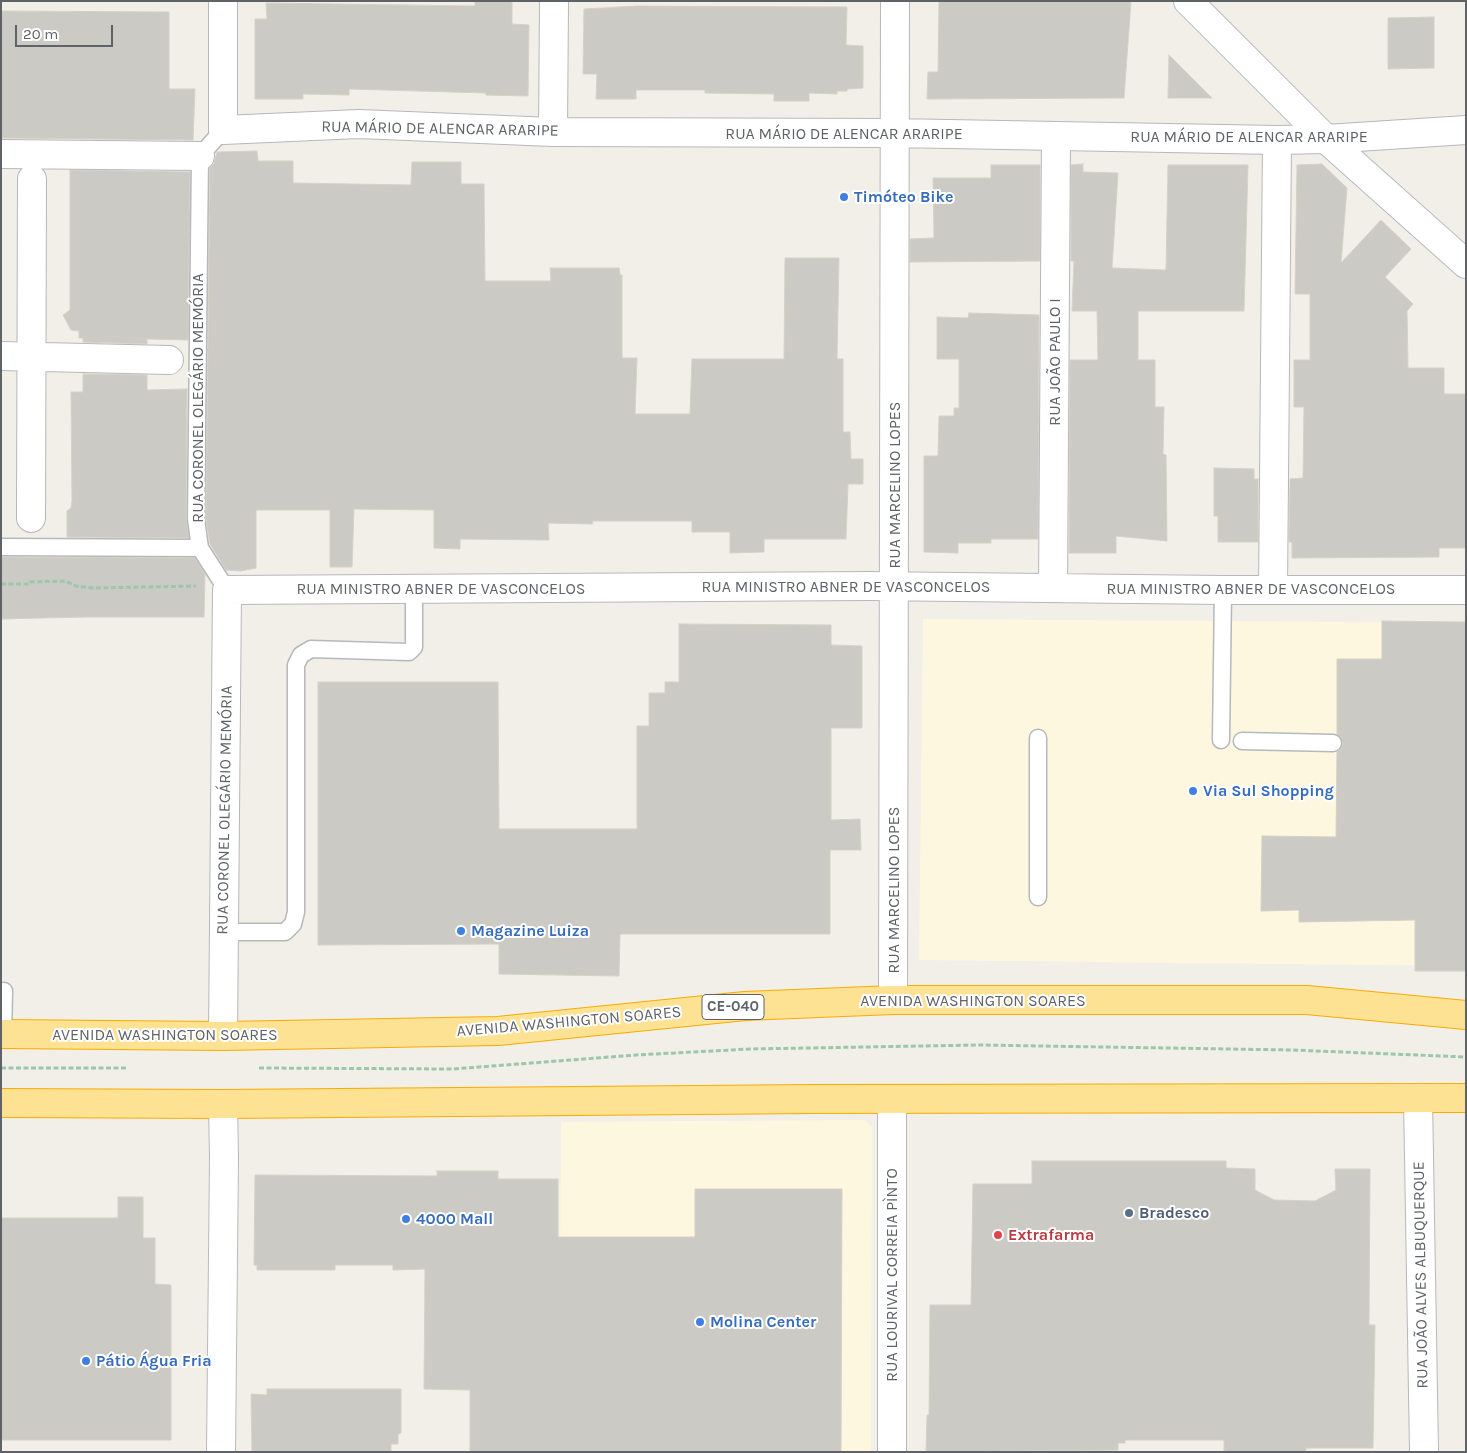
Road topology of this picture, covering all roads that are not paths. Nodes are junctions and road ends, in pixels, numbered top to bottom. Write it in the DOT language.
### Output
graph roads {
  1 [pos="224,1"];
  2 [pos="554,1"];
  3 [pos="895,1"];
  4 [pos="1188,1"];
  5 [pos="223,130"];
  6 [pos="1466,130"];
  7 [pos="553,132"];
  8 [pos="894,133"];
  9 [pos="1056,137"];
  10 [pos="1326,139"];
  11 [pos="1277,140"];
  12 [pos="1,154"];
  13 [pos="200,156"];
  14 [pos="32,179"];
  15 [pos="1466,264"];
  16 [pos="1,356"];
  17 [pos="32,356"];
  18 [pos="170,360"];
  19 [pos="31,518"];
  20 [pos="1,547"];
  21 [pos="200,548"];
  22 [pos="895,586"];
  23 [pos="225,588"];
  24 [pos="1054,588"];
  25 [pos="414,589"];
  26 [pos="1223,590"];
  27 [pos="1273,590"];
  28 [pos="1466,590"];
  29 [pos="1038,738"];
  30 [pos="1221,740"];
  31 [pos="1242,741"];
  32 [pos="1333,743"];
  33 [pos="1038,897"];
  34 [pos="224,932"];
  35 [pos="4,991"];
  36 [pos="894,1000"];
  37 [pos="1466,1015"];
  38 [pos="2,1034"];
  39 [pos="223,1036"];
  40 [pos="892,1098"];
  41 [pos="1418,1098"];
  42 [pos="1466,1098"];
  43 [pos="1,1104"];
  44 [pos="222,1104"];
  45 [pos="221,1452"];
  46 [pos="892,1452"];
  47 [pos="1424,1452"];
  1 -- 5 [label="street"];
  2 -- 7 [label="street"];
  3 -- 8 [label="street, RUA MARCELINO LOPES"];
  4 -- 10 [label="street"];
  5 -- 7 [label="street, RUA MÁRIO DE ALENCAR ARARIPE"];
  5 -- 13 [label="lane"];
  6 -- 10 [label="street, RUA MÁRIO DE ALENCAR ARARIPE"];
  7 -- 8 [label="street, RUA MÁRIO DE ALENCAR ARARIPE"];
  8 -- 9 [label="street, RUA MÁRIO DE ALENCAR ARARIPE"];
  8 -- 22 [label="street, RUA MARCELINO LOPES"];
  9 -- 11 [label="street, RUA MÁRIO DE ALENCAR ARARIPE"];
  9 -- 24 [label="street, RUA JOÃO PAULO I"];
  10 -- 11 [label="street, RUA MÁRIO DE ALENCAR ARARIPE"];
  10 -- 15 [label="street"];
  11 -- 27 [label="street"];
  12 -- 13 [label="street"];
  13 -- 21 [label="lane, RUA CORONEL OLEGÁRIO MEMÓRIA"];
  14 -- 17 [label="street"];
  16 -- 17 [label="street"];
  17 -- 18 [label="street"];
  17 -- 19 [label="street"];
  20 -- 21 [label="lane"];
  21 -- 23 [label="lane, RUA CORONEL OLEGÁRIO MEMÓRIA"];
  22 -- 24 [label="street, RUA MINISTRO ABNER DE VASCONCELOS"];
  22 -- 25 [label="street, RUA MINISTRO ABNER DE VASCONCELOS"];
  22 -- 36 [label="street, RUA MARCELINO LOPES"];
  23 -- 25 [label="street, RUA MINISTRO ABNER DE VASCONCELOS"];
  23 -- 34 [label="street, RUA CORONEL OLEGÁRIO MEMÓRIA"];
  24 -- 26 [label="street, RUA MINISTRO ABNER DE VASCONCELOS"];
  25 -- 34 [label="lane"];
  26 -- 27 [label="street, RUA MINISTRO ABNER DE VASCONCELOS"];
  26 -- 30 [label="lane"];
  27 -- 28 [label="street, RUA MINISTRO ABNER DE VASCONCELOS"];
  29 -- 33 [label="lane"];
  31 -- 32 [label="lane"];
  34 -- 39 [label="street, RUA CORONEL OLEGÁRIO MEMÓRIA"];
  35 -- 38 [label="lane"];
  36 -- 37 [label="highway, AVENIDA WASHINGTON SOARES / CE-040"];
  36 -- 39 [label="highway, AVENIDA WASHINGTON SOARES / CE-040"];
  38 -- 39 [label="highway, AVENIDA WASHINGTON SOARES / CE-040"];
  40 -- 41 [label="highway"];
  40 -- 44 [label="highway"];
  40 -- 46 [label="street, RUA LOURIVAL CORREIA PÌNTO"];
  41 -- 42 [label="highway"];
  41 -- 47 [label="street, RUA JOÃO ALVES ALBUQUERQUE"];
  43 -- 44 [label="highway"];
  44 -- 45 [label="street"];
}
